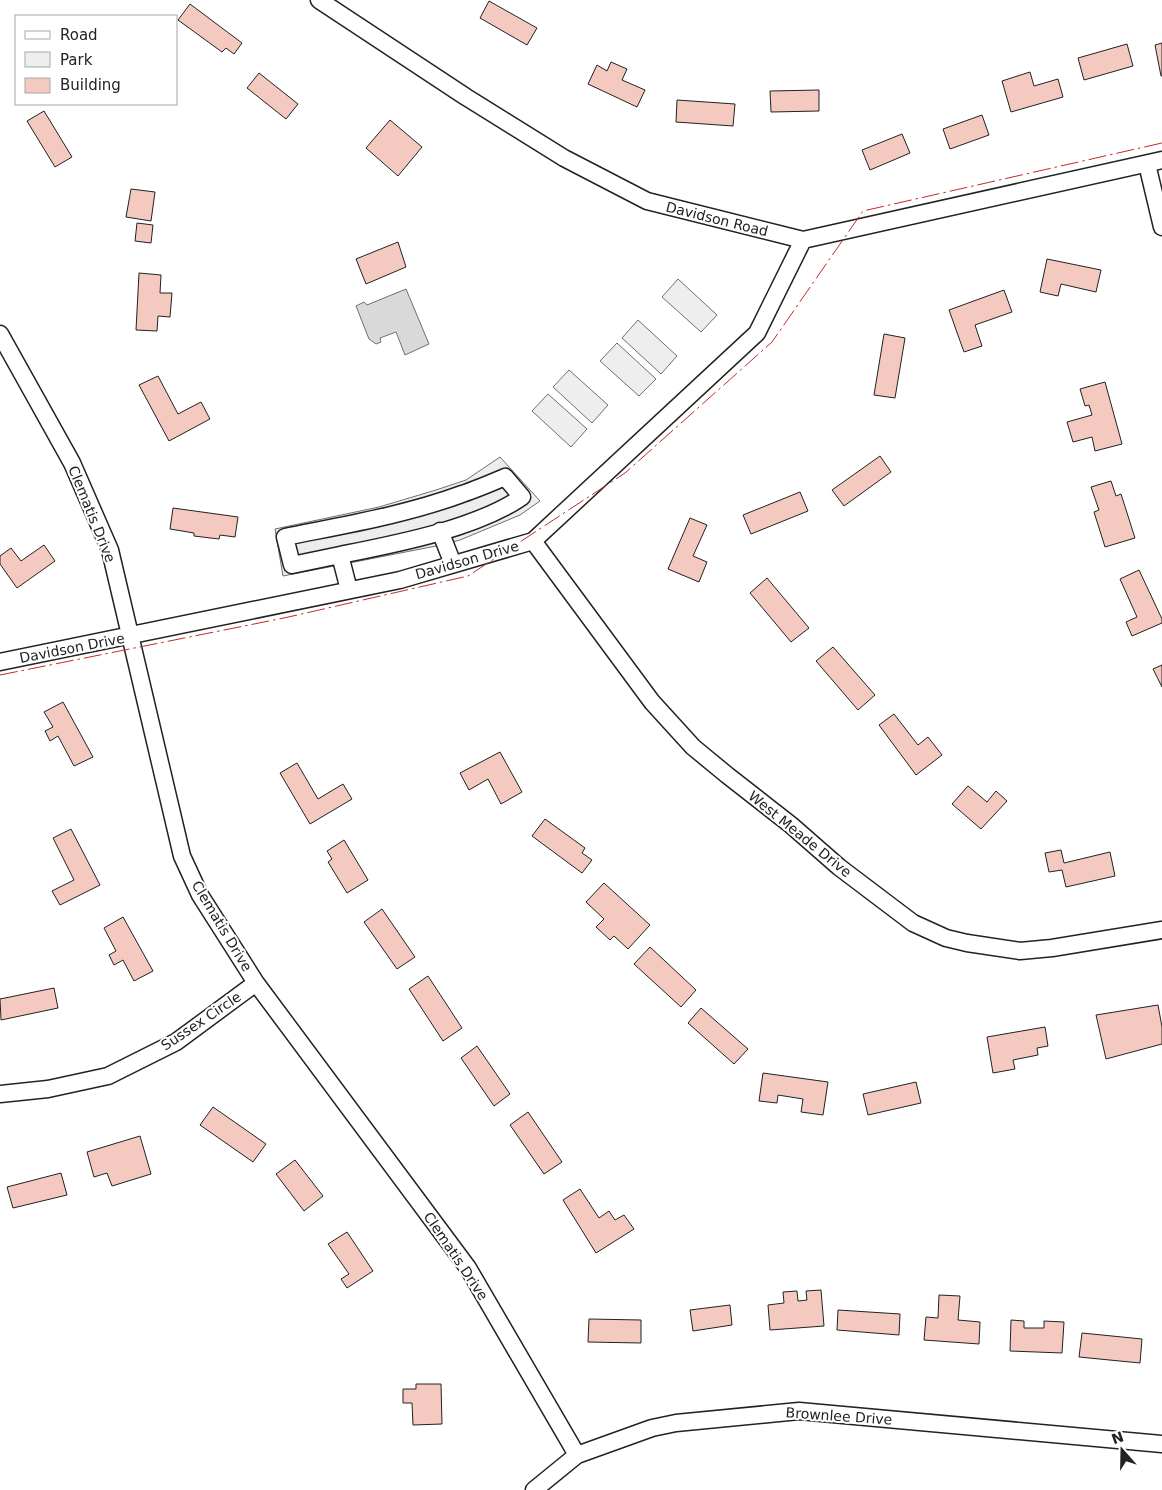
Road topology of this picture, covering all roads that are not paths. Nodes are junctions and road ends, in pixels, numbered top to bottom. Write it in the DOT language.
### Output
graph roads {
  1 [pos="319,0"];
  2 [pos="1154,162"];
  3 [pos="1162,228"];
  4 [pos="803,240"];
  5 [pos="0,334"];
  6 [pos="440,531"];
  7 [pos="533,541"];
  8 [pos="340,555"];
  9 [pos="452,564"];
  10 [pos="349,590"];
  11 [pos="130,636"];
  12 [pos="0,662"];
  13 [pos="1162,930"];
  14 [pos="256,983"];
  15 [pos="0,1094"];
  16 [pos="1162,1444"];
  17 [pos="577,1455"];
  18 [pos="534,1490"];
  1 -- 4 [label="street, Davidson Road"];
  2 -- 3 [label="street"];
  2 -- 4 [label="street, Davidson Road"];
  4 -- 7 [label="street, Davidson Drive"];
  5 -- 11 [label="street, Clematis Drive"];
  6 -- 8 [label="street"];
  6 -- 8 [label="street"];
  6 -- 9 [label="street"];
  7 -- 9 [label="street, Davidson Drive"];
  7 -- 13 [label="street, West Meade Drive"];
  8 -- 10 [label="street"];
  9 -- 10 [label="street, Davidson Drive"];
  10 -- 11 [label="street, Davidson Drive"];
  11 -- 12 [label="street, Davidson Drive"];
  11 -- 14 [label="street, Clematis Drive"];
  14 -- 15 [label="street, Sussex Circle"];
  14 -- 17 [label="street, Clematis Drive"];
  16 -- 17 [label="street, Brownlee Drive"];
  17 -- 18 [label="street, Brownlee Drive"];
}
